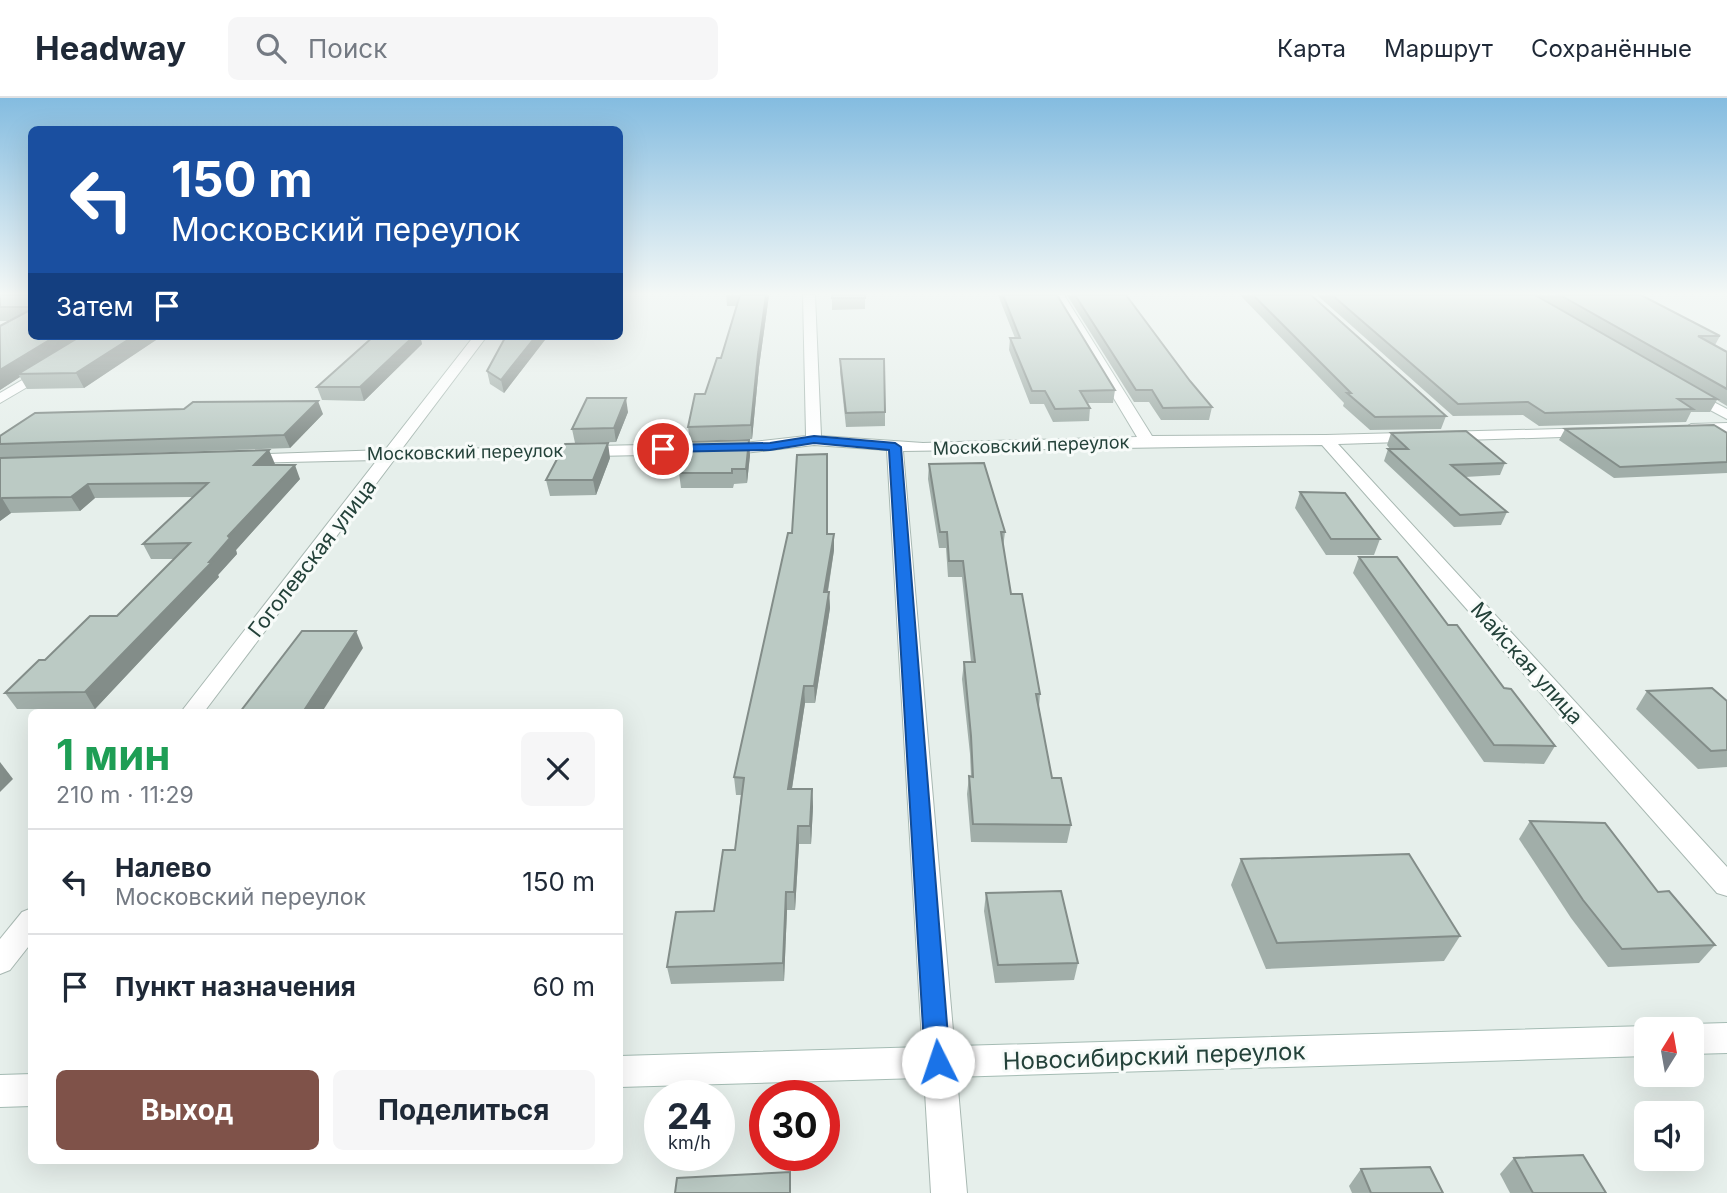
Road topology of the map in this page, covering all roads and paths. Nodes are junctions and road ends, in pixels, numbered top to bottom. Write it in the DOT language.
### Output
graph roads {
  1 [pos="473,346"];
  2 [pos="811,346"];
  3 [pos="1089,346"];
  4 [pos="56,364"];
  5 [pos="1679,387"];
  6 [pos="0,399"];
  7 [pos="1727,415"];
  8 [pos="1727,428"];
  9 [pos="1674,429"];
  10 [pos="1607,431"];
  11 [pos="814,440"];
  12 [pos="1326,440"];
  13 [pos="1147,441"];
  14 [pos="895,447"];
  15 [pos="393,453"];
  16 [pos="230,458"];
  17 [pos="194,709"];
  18 [pos="1727,885"];
  19 [pos="28,925"];
  20 [pos="0,961"];
  21 [pos="1727,1038"];
  22 [pos="1704,1039"];
  23 [pos="1634,1041"];
  24 [pos="938,1062"];
  25 [pos="623,1072"];
  26 [pos="28,1090"];
  27 [pos="0,1091"];
  28 [pos="948,1193"];
  1 -- 15 [label="street, Гоголевская улица"];
  2 -- 11 [label="street"];
  3 -- 13 [label="street"];
  4 -- 6 [label="street"];
  5 -- 7 [label="street"];
  8 -- 9 [label="street"];
  10 -- 12 [label="street, Московский переулок"];
  11 -- 14 [label="street, Московский переулок"];
  11 -- 15 [label="street, Московский переулок"];
  12 -- 13 [label="street, Московский переулок"];
  12 -- 18 [label="street, Майская улица"];
  13 -- 14 [label="street, Московский переулок"];
  14 -- 24 [label="street"];
  15 -- 16 [label="street, Московский переулок"];
  15 -- 17 [label="street, Гоголевская улица"];
  19 -- 20 [label="street"];
  21 -- 22 [label="street"];
  23 -- 24 [label="street, Новосибирский переулок"];
  24 -- 25 [label="street, Новосибирский переулок"];
  24 -- 28 [label="street"];
  26 -- 27 [label="street"];
}
